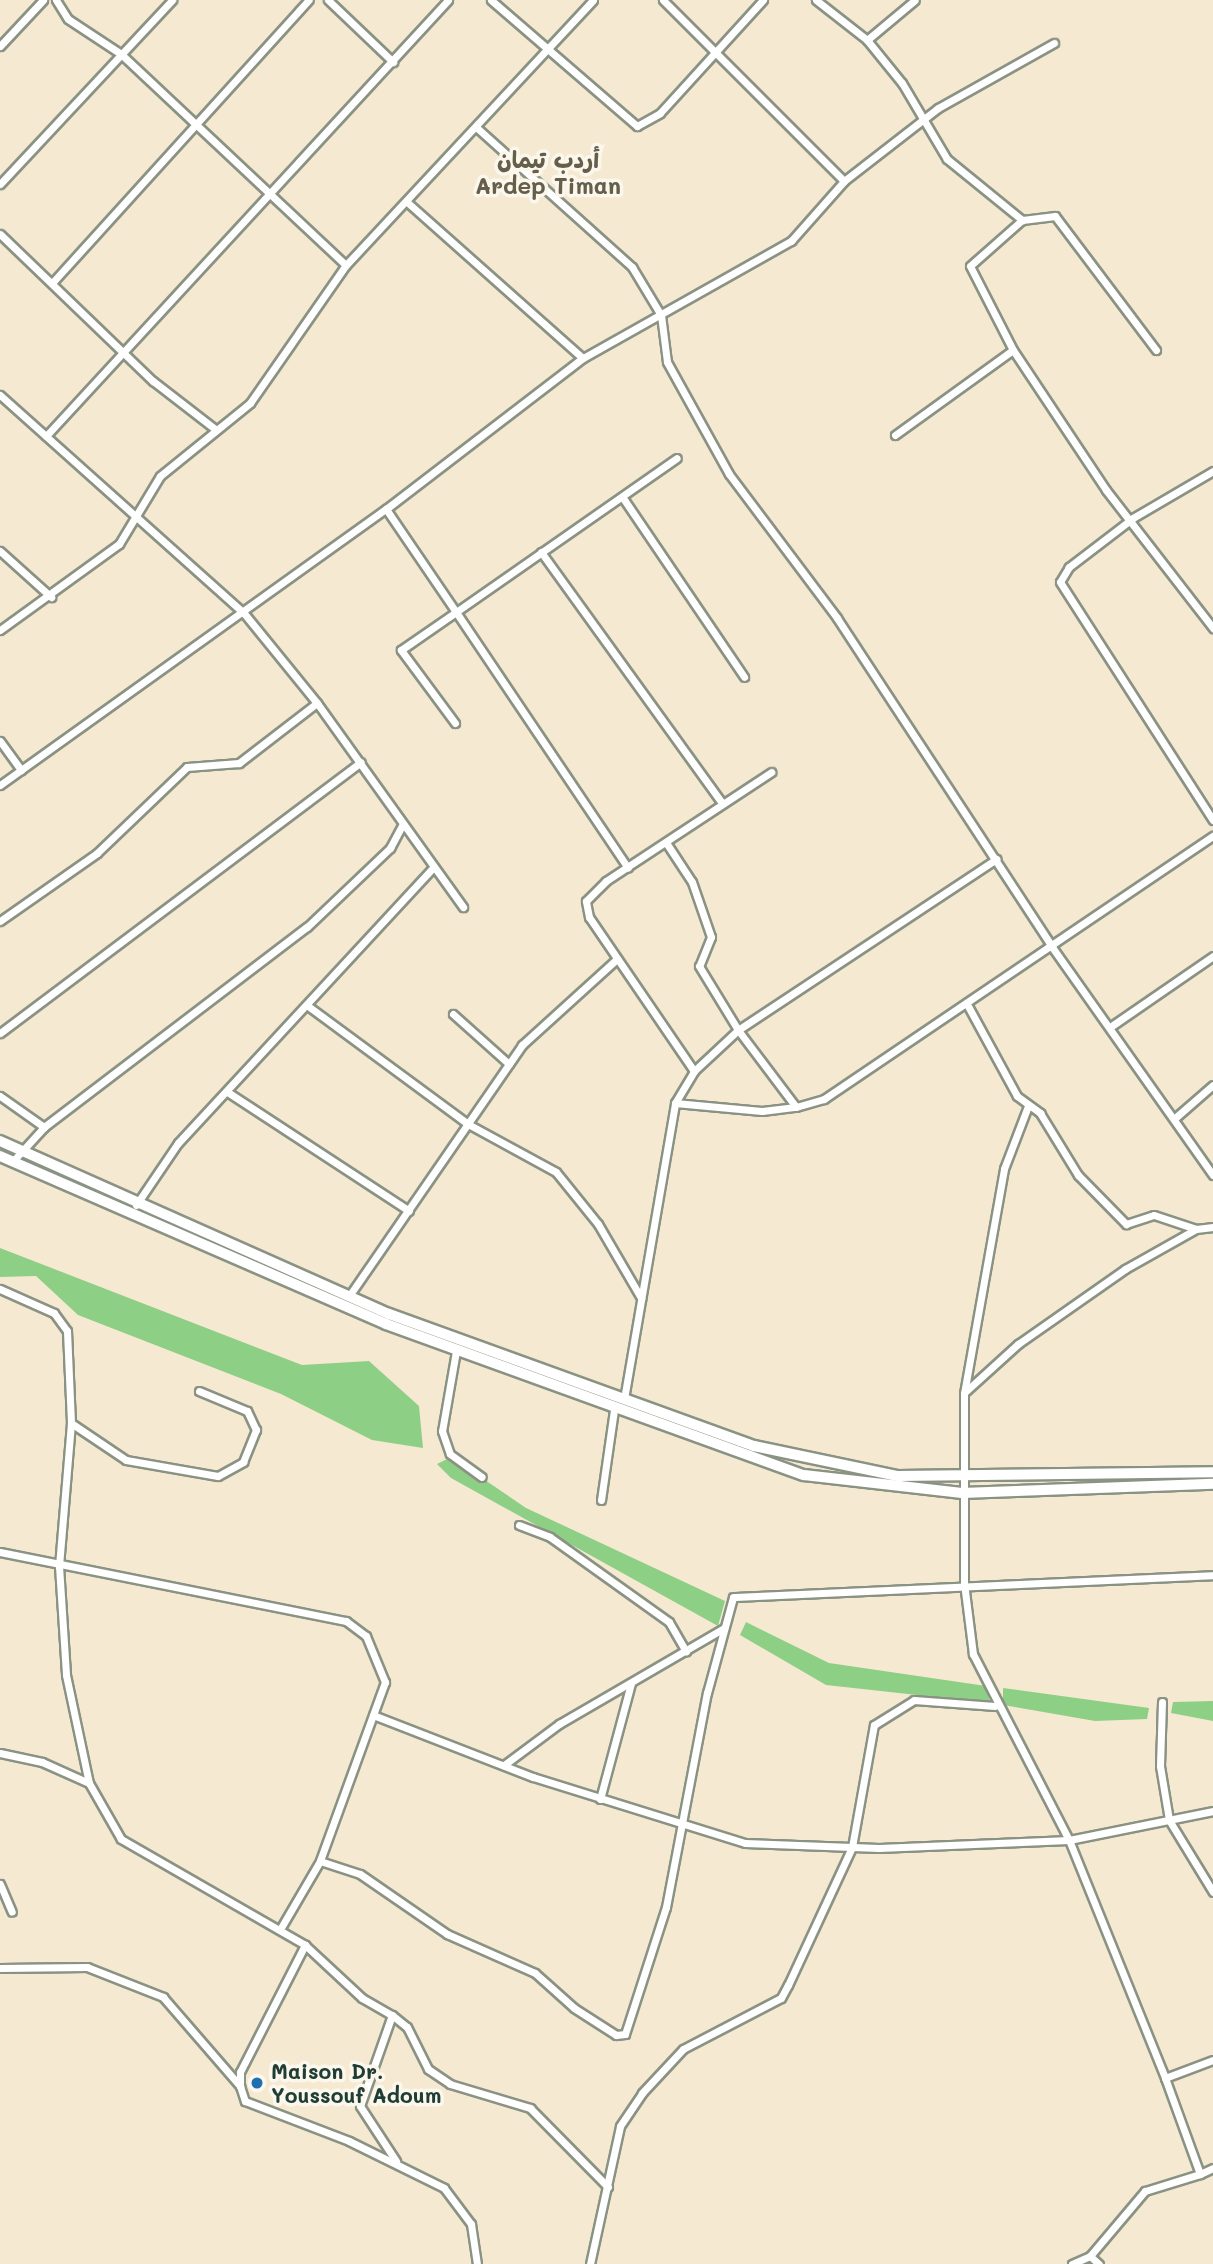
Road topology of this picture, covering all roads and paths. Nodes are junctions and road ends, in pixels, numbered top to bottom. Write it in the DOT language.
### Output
graph roads {
  1 [pos="43,0"];
  2 [pos="56,0"];
  3 [pos="172,0"];
  4 [pos="309,0"];
  5 [pos="328,0"];
  6 [pos="448,0"];
  7 [pos="491,0"];
  8 [pos="593,0"];
  9 [pos="663,0"];
  10 [pos="763,0"];
  11 [pos="816,0"];
  12 [pos="915,0"];
  13 [pos="867,40"];
  14 [pos="1054,43"];
  15 [pos="0,46"];
  16 [pos="718,49"];
  17 [pos="548,50"];
  18 [pos="121,54"];
  19 [pos="393,61"];
  20 [pos="927,122"];
  21 [pos="197,124"];
  22 [pos="476,127"];
  23 [pos="844,181"];
  24 [pos="0,184"];
  25 [pos="272,195"];
  26 [pos="407,202"];
  27 [pos="1022,220"];
  28 [pos="0,234"];
  29 [pos="346,265"];
  30 [pos="52,284"];
  31 [pos="661,316"];
  32 [pos="1013,349"];
  33 [pos="1156,350"];
  34 [pos="124,353"];
  35 [pos="583,358"];
  36 [pos="0,395"];
  37 [pos="215,429"];
  38 [pos="895,435"];
  39 [pos="46,436"];
  40 [pos="677,458"];
  41 [pos="1213,471"];
  42 [pos="623,498"];
  43 [pos="386,509"];
  44 [pos="1133,518"];
  45 [pos="134,520"];
  46 [pos="0,551"];
  47 [pos="541,552"];
  48 [pos="51,597"];
  49 [pos="243,612"];
  50 [pos="456,612"];
  51 [pos="1213,628"];
  52 [pos="0,630"];
  53 [pos="744,677"];
  54 [pos="317,703"];
  55 [pos="455,723"];
  56 [pos="0,741"];
  57 [pos="361,762"];
  58 [pos="21,771"];
  59 [pos="771,772"];
  60 [pos="0,785"];
  61 [pos="722,803"];
  62 [pos="1213,820"];
  63 [pos="402,825"];
  64 [pos="1213,836"];
  65 [pos="667,844"];
  66 [pos="996,859"];
  67 [pos="628,868"];
  68 [pos="431,870"];
  69 [pos="463,907"];
  70 [pos="0,921"];
  71 [pos="1052,947"];
  72 [pos="1213,956"];
  73 [pos="618,959"];
  74 [pos="308,1006"];
  75 [pos="968,1006"];
  76 [pos="453,1014"];
  77 [pos="1113,1025"];
  78 [pos="738,1030"];
  79 [pos="0,1032"];
  80 [pos="509,1064"];
  81 [pos="694,1071"];
  82 [pos="1213,1086"];
  83 [pos="229,1093"];
  84 [pos="0,1096"];
  85 [pos="675,1102"];
  86 [pos="1028,1106"];
  87 [pos="796,1107"];
  88 [pos="1175,1118"];
  89 [pos="468,1124"];
  90 [pos="44,1127"];
  91 [pos="0,1140"];
  92 [pos="20,1148"];
  93 [pos="0,1156"];
  94 [pos="13,1161"];
  95 [pos="1213,1175"];
  96 [pos="136,1205"];
  97 [pos="409,1211"];
  98 [pos="1213,1227"];
  99 [pos="1196,1229"];
  100 [pos="0,1289"];
  101 [pos="349,1296"];
  102 [pos="641,1299"];
  103 [pos="456,1351"];
  104 [pos="199,1391"];
  105 [pos="964,1393"];
  106 [pos="624,1399"];
  107 [pos="614,1410"];
  108 [pos="71,1423"];
  109 [pos="1213,1472"];
  110 [pos="482,1476"];
  111 [pos="964,1476"];
  112 [pos="1213,1484"];
  113 [pos="962,1493"];
  114 [pos="601,1500"];
  115 [pos="519,1525"];
  116 [pos="0,1552"];
  117 [pos="59,1566"];
  118 [pos="1213,1575"];
  119 [pos="964,1583"];
  120 [pos="724,1628"];
  121 [pos="686,1651"];
  122 [pos="631,1682"];
  123 [pos="1162,1702"];
  124 [pos="995,1706"];
  125 [pos="373,1714"];
  126 [pos="0,1753"];
  127 [pos="505,1765"];
  128 [pos="89,1783"];
  129 [pos="600,1799"];
  130 [pos="1213,1811"];
  131 [pos="1169,1820"];
  132 [pos="681,1827"];
  133 [pos="1069,1840"];
  134 [pos="852,1847"];
  135 [pos="320,1861"];
  136 [pos="0,1884"];
  137 [pos="1213,1892"];
  138 [pos="12,1912"];
  139 [pos="282,1926"];
  140 [pos="305,1945"];
  141 [pos="0,1968"];
  142 [pos="392,2015"];
  143 [pos="1213,2060"];
  144 [pos="1165,2078"];
  145 [pos="240,2086"];
  146 [pos="399,2164"];
  147 [pos="1213,2168"];
  148 [pos="1200,2174"];
  149 [pos="608,2188"];
  150 [pos="1090,2256"];
  151 [pos="477,2264"];
  152 [pos="590,2264"];
  153 [pos="1072,2264"];
  154 [pos="1099,2264"];
  1 -- 15 [label="street"];
  2 -- 18 [label="street"];
  3 -- 18 [label="street"];
  4 -- 21 [label="street"];
  5 -- 19 [label="street"];
  6 -- 19 [label="street"];
  7 -- 17 [label="street"];
  8 -- 17 [label="street"];
  9 -- 16 [label="street"];
  10 -- 16 [label="street"];
  11 -- 13 [label="street"];
  12 -- 13 [label="street"];
  13 -- 20 [label="street"];
  14 -- 20 [label="street"];
  16 -- 17 [label="street"];
  16 -- 23 [label="street"];
  17 -- 22 [label="street"];
  18 -- 21 [label="street"];
  18 -- 24 [label="street"];
  19 -- 25 [label="street"];
  20 -- 23 [label="street"];
  20 -- 27 [label="street"];
  21 -- 25 [label="street"];
  21 -- 30 [label="street"];
  22 -- 26 [label="street"];
  22 -- 31 [label="street"];
  23 -- 31 [label="street"];
  25 -- 29 [label="street"];
  25 -- 34 [label="street"];
  26 -- 29 [label="street"];
  26 -- 35 [label="street"];
  27 -- 32 [label="street"];
  27 -- 33 [label="street"];
  28 -- 30 [label="street"];
  29 -- 37 [label="street"];
  30 -- 34 [label="street"];
  31 -- 35 [label="street"];
  31 -- 66 [label="street"];
  32 -- 38 [label="street"];
  32 -- 44 [label="street"];
  34 -- 37 [label="street"];
  34 -- 39 [label="street"];
  35 -- 43 [label="street"];
  36 -- 39 [label="street"];
  37 -- 45 [label="street"];
  39 -- 45 [label="street"];
  40 -- 42 [label="street"];
  41 -- 44 [label="street"];
  42 -- 47 [label="street"];
  42 -- 53 [label="street"];
  43 -- 49 [label="street"];
  43 -- 50 [label="street"];
  44 -- 51 [label="street"];
  44 -- 62 [label="street"];
  45 -- 48 [label="street"];
  45 -- 49 [label="street"];
  46 -- 48 [label="street"];
  47 -- 50 [label="street"];
  47 -- 61 [label="street"];
  48 -- 52 [label="street"];
  49 -- 54 [label="street"];
  49 -- 58 [label="street"];
  50 -- 55 [label="street"];
  50 -- 67 [label="street"];
  54 -- 57 [label="street"];
  54 -- 70 [label="street"];
  56 -- 58 [label="street"];
  57 -- 63 [label="street"];
  57 -- 79 [label="street"];
  58 -- 60 [label="street"];
  59 -- 61 [label="street"];
  61 -- 65 [label="street"];
  63 -- 68 [label="street"];
  63 -- 90 [label="street"];
  64 -- 71 [label="street"];
  65 -- 67 [label="street"];
  65 -- 78 [label="street"];
  66 -- 71 [label="street"];
  66 -- 78 [label="street"];
  67 -- 73 [label="street"];
  68 -- 69 [label="street"];
  68 -- 74 [label="street"];
  71 -- 75 [label="street"];
  71 -- 77 [label="street"];
  72 -- 77 [label="street"];
  73 -- 80 [label="street"];
  73 -- 81 [label="street"];
  74 -- 83 [label="street"];
  74 -- 89 [label="street"];
  75 -- 86 [label="street"];
  75 -- 87 [label="street"];
  76 -- 80 [label="street"];
  77 -- 88 [label="street"];
  78 -- 81 [label="street"];
  78 -- 87 [label="street"];
  80 -- 89 [label="street"];
  81 -- 85 [label="street"];
  82 -- 88 [label="street"];
  83 -- 96 [label="street"];
  83 -- 97 [label="street"];
  84 -- 90 [label="street"];
  85 -- 87 [label="street"];
  85 -- 102 [label="street"];
  86 -- 99 [label="street"];
  86 -- 105 [label="street"];
  88 -- 95 [label="street"];
  89 -- 97 [label="street"];
  89 -- 102 [label="street"];
  90 -- 92 [label="street"];
  91 -- 92 [label="street"];
  92 -- 94 [label="street"];
  92 -- 96 [label="street"];
  93 -- 94 [label="street"];
  94 -- 103 [label="street"];
  96 -- 101 [label="street"];
  97 -- 101 [label="street"];
  98 -- 99 [label="street"];
  99 -- 105 [label="street"];
  100 -- 108 [label="street"];
  101 -- 106 [label="street"];
  102 -- 106 [label="street"];
  103 -- 107 [label="street"];
  103 -- 110 [label="street"];
  104 -- 108 [label="street"];
  105 -- 111 [label="street"];
  106 -- 111 [label="street"];
  107 -- 113 [label="street"];
  107 -- 114 [label="street"];
  108 -- 117 [label="street"];
  109 -- 111 [label="street"];
  111 -- 113 [label="street"];
  112 -- 113 [label="street"];
  113 -- 119 [label="street"];
  115 -- 121 [label="street"];
  116 -- 117 [label="street"];
  117 -- 125 [label="street"];
  117 -- 128 [label="street"];
  118 -- 119 [label="street"];
  119 -- 120 [label="street"];
  119 -- 124 [label="street"];
  120 -- 121 [label="street"];
  120 -- 132 [label="street"];
  121 -- 122 [label="street"];
  122 -- 127 [label="street"];
  122 -- 129 [label="street"];
  123 -- 131 [label="street"];
  124 -- 133 [label="street"];
  124 -- 134 [label="street"];
  125 -- 127 [label="street"];
  125 -- 135 [label="street"];
  126 -- 128 [label="street"];
  127 -- 129 [label="street"];
  128 -- 139 [label="street"];
  129 -- 132 [label="street"];
  130 -- 131 [label="street"];
  131 -- 133 [label="street"];
  131 -- 137 [label="street"];
  132 -- 134 [label="street"];
  132 -- 135 [label="street"];
  133 -- 134 [label="street"];
  133 -- 144 [label="street"];
  134 -- 149 [label="street"];
  135 -- 139 [label="street"];
  136 -- 138 [label="street"];
  139 -- 140 [label="street"];
  140 -- 142 [label="street"];
  140 -- 145 [label="street"];
  141 -- 145 [label="street"];
  142 -- 146 [label="street"];
  142 -- 149 [label="street"];
  143 -- 144 [label="street"];
  144 -- 148 [label="street"];
  145 -- 146 [label="street"];
  146 -- 151 [label="street"];
  147 -- 148 [label="street"];
  148 -- 150 [label="street"];
  149 -- 152 [label="street"];
  150 -- 153 [label="street"];
  150 -- 154 [label="street"];
}
